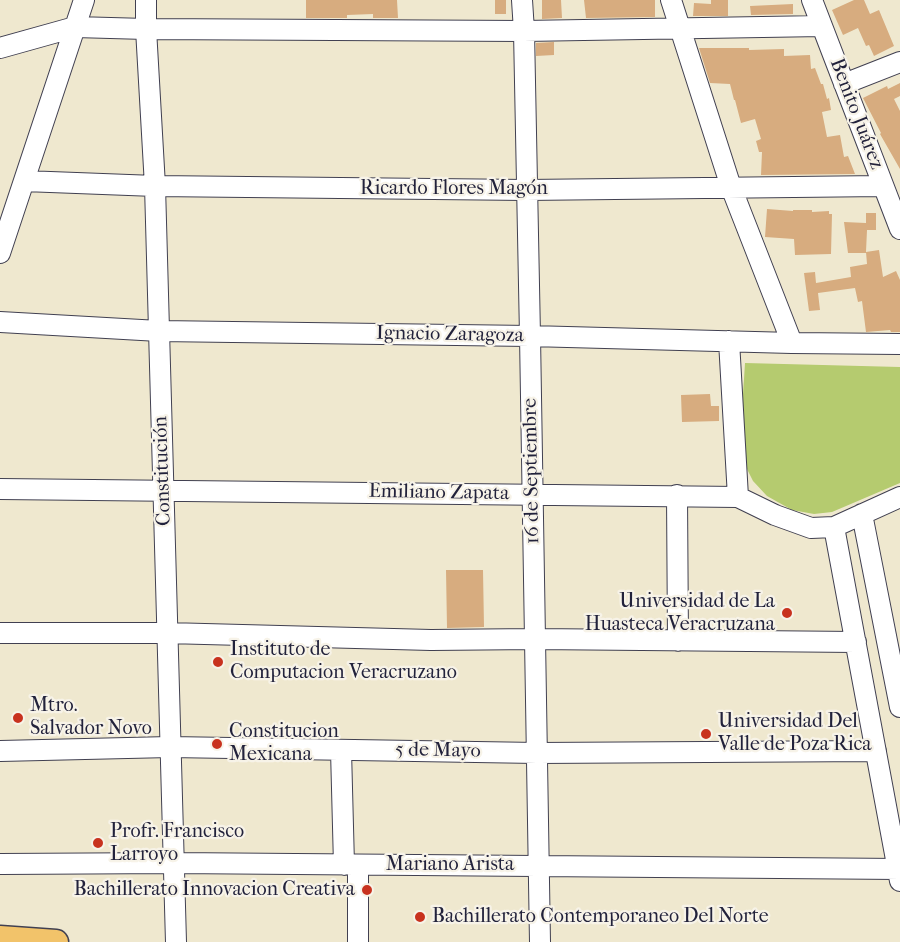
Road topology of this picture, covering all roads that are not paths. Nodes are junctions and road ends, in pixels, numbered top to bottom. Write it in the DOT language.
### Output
graph roads {
  1 [pos="84,0"];
  2 [pos="146,0"];
  3 [pos="522,0"];
  4 [pos="671,0"];
  5 [pos="812,0"];
  6 [pos="822,26"];
  7 [pos="75,27"];
  8 [pos="681,28"];
  9 [pos="146,29"];
  10 [pos="524,31"];
  11 [pos="0,48"];
  12 [pos="900,62"];
  13 [pos="844,84"];
  14 [pos="24,181"];
  15 [pos="155,186"];
  16 [pos="884,186"];
  17 [pos="731,188"];
  18 [pos="526,190"];
  19 [pos="899,224"];
  20 [pos="0,253"];
  21 [pos="0,322"];
  22 [pos="159,331"];
  23 [pos="530,336"];
  24 [pos="729,341"];
  25 [pos="792,343"];
  26 [pos="900,344"];
  27 [pos="0,489"];
  28 [pos="163,490"];
  29 [pos="532,494"];
  30 [pos="677,495"];
  31 [pos="738,496"];
  32 [pos="900,496"];
  33 [pos="862,514"];
  34 [pos="834,527"];
  35 [pos="891,617"];
  36 [pos="0,633"];
  37 [pos="167,633"];
  38 [pos="535,639"];
  39 [pos="678,641"];
  40 [pos="856,642"];
  41 [pos="900,707"];
  42 [pos="900,715"];
  43 [pos="869,716"];
  44 [pos="171,747"];
  45 [pos="341,750"];
  46 [pos="0,751"];
  47 [pos="876,751"];
  48 [pos="537,753"];
  49 [pos="0,864"];
  50 [pos="174,864"];
  51 [pos="351,865"];
  52 [pos="538,866"];
  53 [pos="899,873"];
  54 [pos="15,940"];
  55 [pos="56,942"];
  56 [pos="176,942"];
  57 [pos="358,942"];
  58 [pos="540,942"];
  1 -- 7 [label="street"];
  2 -- 9 [label="street, Constitución"];
  3 -- 10 [label="street, 16 de Septiembre"];
  4 -- 8 [label="street"];
  5 -- 6 [label="street, Benito Juárez"];
  6 -- 8 [label="street"];
  6 -- 13 [label="street, Benito Juárez"];
  7 -- 9 [label="street"];
  7 -- 11 [label="street"];
  7 -- 14 [label="street"];
  8 -- 10 [label="street"];
  8 -- 17 [label="street"];
  9 -- 10 [label="street"];
  9 -- 15 [label="street, Constitución"];
  10 -- 18 [label="street, 16 de Septiembre"];
  12 -- 13 [label="street"];
  13 -- 16 [label="street, Benito Juárez"];
  14 -- 15 [label="street, Ricardo Flores Magón"];
  14 -- 20 [label="street"];
  15 -- 18 [label="street, Ricardo Flores Magón"];
  15 -- 22 [label="street, Constitución"];
  16 -- 17 [label="street, Ricardo Flores Magón"];
  16 -- 19 [label="street, Benito Juárez"];
  17 -- 18 [label="street, Ricardo Flores Magón"];
  17 -- 25 [label="street"];
  18 -- 23 [label="street, 16 de Septiembre"];
  21 -- 22 [label="street, Ignacio Zaragoza"];
  22 -- 23 [label="street, Ignacio Zaragoza"];
  22 -- 28 [label="street, Constitución"];
  23 -- 24 [label="street, Ignacio Zaragoza"];
  23 -- 29 [label="street, 16 de Septiembre"];
  24 -- 25 [label="street, Ignacio Zaragoza"];
  24 -- 31 [label="street"];
  25 -- 26 [label="street, Ignacio Zaragoza"];
  27 -- 28 [label="street, Emiliano Zapata"];
  28 -- 29 [label="street, Emiliano Zapata"];
  28 -- 37 [label="street, Constitución"];
  29 -- 30 [label="street, Emiliano Zapata"];
  29 -- 38 [label="street, 16 de Septiembre"];
  30 -- 31 [label="street, Emiliano Zapata"];
  30 -- 39 [label="street"];
  31 -- 34 [label="street, Emiliano Zapata"];
  32 -- 33 [label="street, Emiliano Zapata"];
  33 -- 34 [label="street, Emiliano Zapata"];
  33 -- 35 [label="street"];
  34 -- 40 [label="street"];
  35 -- 41 [label="street"];
  36 -- 37 [label="street"];
  37 -- 38 [label="street"];
  37 -- 44 [label="street, Constitución"];
  38 -- 39 [label="street"];
  38 -- 48 [label="street, 16 de Septiembre"];
  39 -- 40 [label="street"];
  40 -- 43 [label="street"];
  42 -- 43 [label="street"];
  43 -- 47 [label="street"];
  44 -- 45 [label="street, 5 de Mayo"];
  44 -- 46 [label="street, 5 de Mayo"];
  44 -- 50 [label="street, Constitución"];
  45 -- 48 [label="street, 5 de Mayo"];
  45 -- 51 [label="street"];
  47 -- 48 [label="street, 5 de Mayo"];
  47 -- 53 [label="street"];
  48 -- 52 [label="street, 16 de Septiembre"];
  49 -- 50 [label="street, Mariano Arista"];
  50 -- 51 [label="street, Mariano Arista"];
  50 -- 56 [label="street, Constitución"];
  51 -- 52 [label="street, Mariano Arista"];
  51 -- 57 [label="street"];
  52 -- 53 [label="street, Mariano Arista"];
  52 -- 58 [label="street, 16 de Septiembre"];
  54 -- 55 [label="main road"];
}
